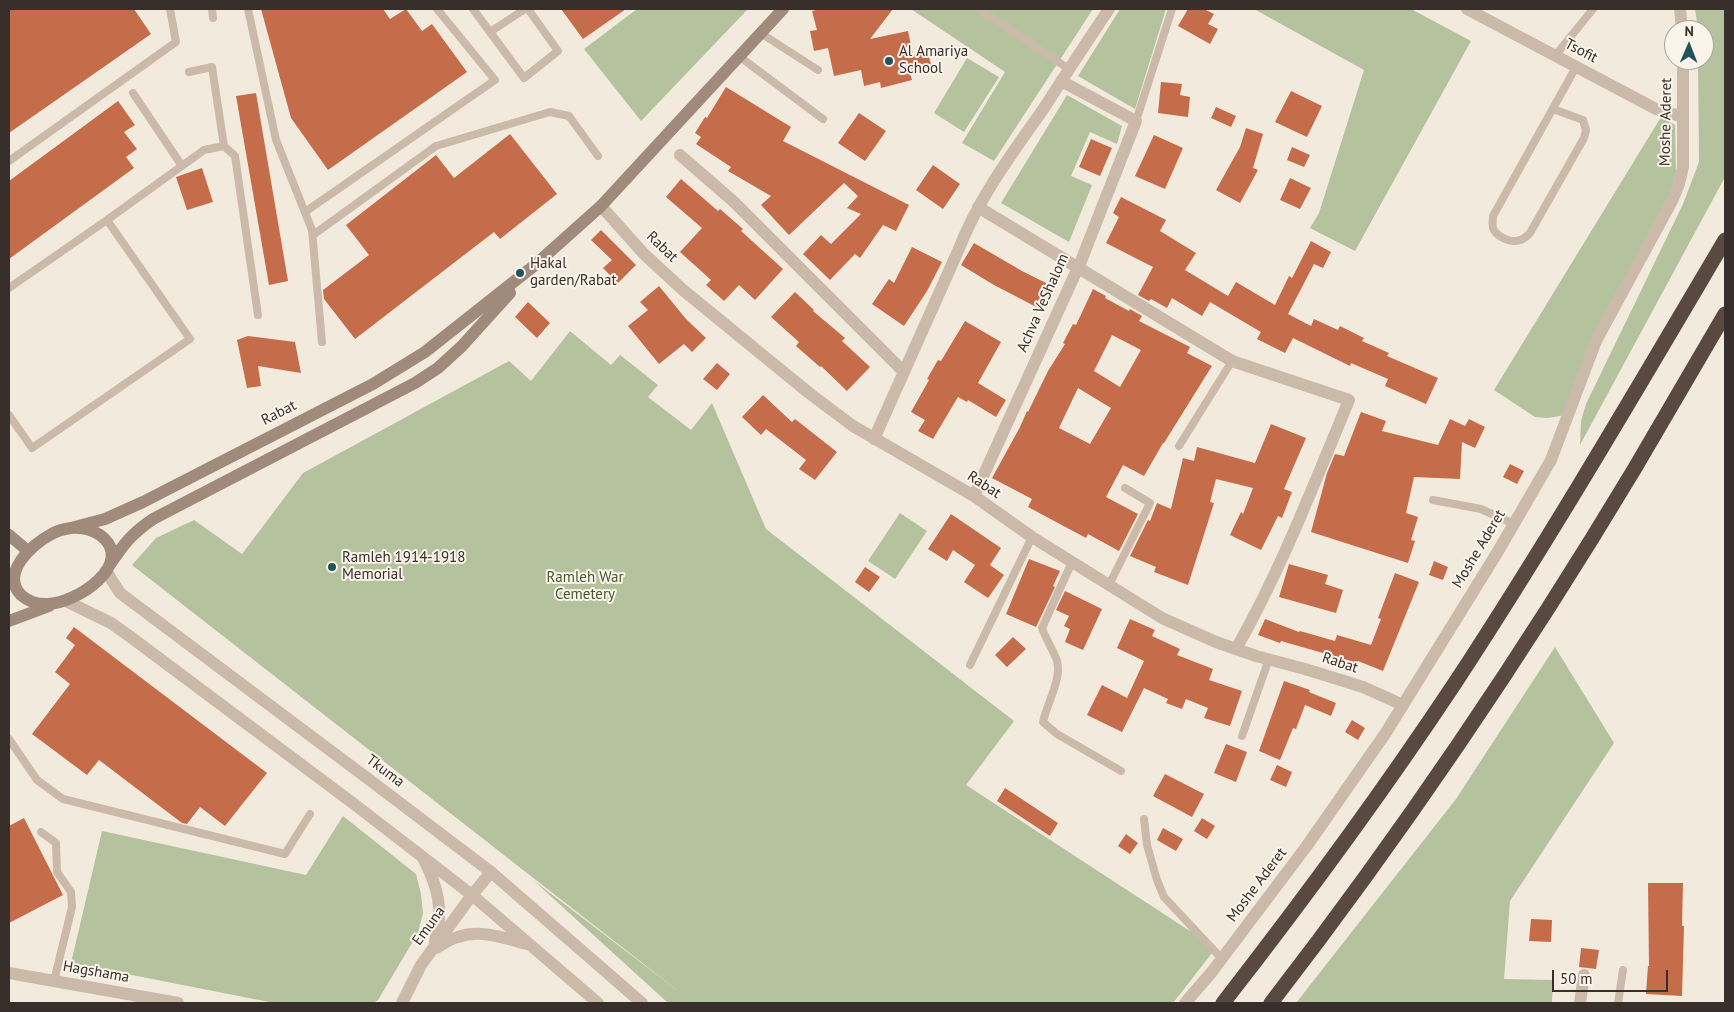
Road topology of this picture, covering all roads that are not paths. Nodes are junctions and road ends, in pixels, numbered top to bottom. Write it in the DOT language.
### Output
graph roads {
  1 [pos="170,9"];
  2 [pos="212,9"];
  3 [pos="248,9"];
  4 [pos="437,9"];
  5 [pos="474,9"];
  6 [pos="527,9"];
  7 [pos="783,9"];
  8 [pos="789,9"];
  9 [pos="979,9"];
  10 [pos="1109,9"];
  11 [pos="1172,9"];
  12 [pos="1467,9"];
  13 [pos="1593,9"];
  14 [pos="213,18"];
  15 [pos="490,32"];
  16 [pos="762,34"];
  17 [pos="1555,56"];
  18 [pos="740,57"];
  19 [pos="1576,66"];
  20 [pos="1069,69"];
  21 [pos="818,70"];
  22 [pos="1683,70"];
  23 [pos="189,72"];
  24 [pos="1061,81"];
  25 [pos="133,93"];
  26 [pos="1553,109"];
  27 [pos="1683,117"];
  28 [pos="823,119"];
  29 [pos="1136,121"];
  30 [pos="224,146"];
  31 [pos="680,155"];
  32 [pos="598,156"];
  33 [pos="9,161"];
  34 [pos="182,166"];
  35 [pos="601,206"];
  36 [pos="978,207"];
  37 [pos="305,212"];
  38 [pos="107,220"];
  39 [pos="313,235"];
  40 [pos="1725,240"];
  41 [pos="535,265"];
  42 [pos="1077,268"];
  43 [pos="9,288"];
  44 [pos="1725,314"];
  45 [pos="258,315"];
  46 [pos="322,342"];
  47 [pos="1232,360"];
  48 [pos="904,372"];
  49 [pos="9,414"];
  50 [pos="874,439"];
  51 [pos="1179,446"];
  52 [pos="1125,488"];
  53 [pos="974,496"];
  54 [pos="1433,500"];
  55 [pos="1514,524"];
  56 [pos="71,528"];
  57 [pos="9,535"];
  58 [pos="1032,537"];
  59 [pos="28,551"];
  60 [pos="1072,562"];
  61 [pos="18,564"];
  62 [pos="108,568"];
  63 [pos="9,578"];
  64 [pos="1109,584"];
  65 [pos="61,602"];
  66 [pos="9,620"];
  67 [pos="1236,649"];
  68 [pos="1269,659"];
  69 [pos="970,665"];
  70 [pos="1403,705"];
  71 [pos="1242,736"];
  72 [pos="9,739"];
  73 [pos="1121,771"];
  74 [pos="310,814"];
  75 [pos="1144,819"];
  76 [pos="41,832"];
  77 [pos="422,856"];
  78 [pos="491,872"];
  79 [pos="472,895"];
  80 [pos="531,945"];
  81 [pos="432,950"];
  82 [pos="1222,958"];
  83 [pos="1623,970"];
  84 [pos="9,973"];
  85 [pos="1584,976"];
  86 [pos="54,981"];
  87 [pos="178,1003"];
  88 [pos="402,1003"];
  89 [pos="598,1003"];
  90 [pos="642,1003"];
  91 [pos="1185,1003"];
  92 [pos="1223,1003"];
  93 [pos="1271,1003"];
  94 [pos="1580,1003"];
  95 [pos="1586,1003"];
  96 [pos="1618,1003"];
  1 -- 33 [label="lane"];
  2 -- 14 [label="lane"];
  3 -- 37 [label="lane"];
  4 -- 37 [label="lane"];
  5 -- 15 [label="lane"];
  6 -- 15 [label="lane"];
  6 -- 15 [label="lane"];
  7 -- 16 [label="street, Rabat"];
  8 -- 16 [label="street, Rabat"];
  9 -- 20 [label="lane"];
  10 -- 20 [label="street"];
  11 -- 29 [label="lane"];
  12 -- 17 [label="street, Tsofit"];
  13 -- 17 [label="lane"];
  16 -- 18 [label="street, Rabat"];
  16 -- 21 [label="lane"];
  17 -- 19 [label="street, Tsofit"];
  18 -- 28 [label="lane"];
  18 -- 35 [label="street, Rabat"];
  19 -- 26 [label="lane"];
  19 -- 27 [label="street, Tsofit"];
  20 -- 24 [label="street"];
  22 -- 27 [label="street, Moshe Aderet"];
  23 -- 30 [label="lane"];
  24 -- 29 [label="street"];
  24 -- 36 [label="street"];
  25 -- 34 [label="lane"];
  26 -- 26 [label="lane"];
  27 -- 55 [label="street, Moshe Aderet"];
  29 -- 42 [label="street, Achva VeShalom"];
  30 -- 34 [label="lane"];
  30 -- 45 [label="lane"];
  31 -- 48 [label="street"];
  32 -- 39 [label="lane"];
  34 -- 38 [label="lane"];
  35 -- 41 [label="street, Rabat"];
  35 -- 50 [label="street, Rabat"];
  36 -- 42 [label="street"];
  36 -- 48 [label="street"];
  37 -- 39 [label="lane"];
  38 -- 43 [label="lane"];
  38 -- 49 [label="lane"];
  39 -- 46 [label="lane"];
  40 -- 92 [label="highway"];
  41 -- 56 [label="street, Rabat"];
  41 -- 62 [label="street, Rabat"];
  42 -- 47 [label="street"];
  42 -- 53 [label="street, Achva VeShalom"];
  44 -- 93 [label="highway"];
  47 -- 51 [label="lane"];
  47 -- 67 [label="street"];
  48 -- 50 [label="street"];
  50 -- 53 [label="street, Rabat"];
  52 -- 64 [label="lane"];
  53 -- 58 [label="street, Rabat"];
  54 -- 55 [label="lane"];
  55 -- 70 [label="street, Moshe Aderet"];
  56 -- 59 [label="street"];
  56 -- 62 [label="street"];
  57 -- 59 [label="street"];
  58 -- 60 [label="street, Rabat"];
  58 -- 69 [label="lane"];
  59 -- 61 [label="street"];
  60 -- 64 [label="street, Rabat"];
  60 -- 73 [label="lane"];
  61 -- 63 [label="street"];
  61 -- 65 [label="street"];
  62 -- 65 [label="street"];
  62 -- 78 [label="street, Tkuma"];
  64 -- 67 [label="street, Rabat"];
  65 -- 66 [label="street"];
  65 -- 77 [label="street"];
  67 -- 68 [label="street, Rabat"];
  68 -- 70 [label="street, Rabat"];
  68 -- 71 [label="lane"];
  70 -- 82 [label="street, Moshe Aderet"];
  72 -- 74 [label="lane"];
  75 -- 82 [label="lane"];
  76 -- 86 [label="lane"];
  77 -- 79 [label="street"];
  77 -- 81 [label="street"];
  78 -- 79 [label="street, Emuna"];
  78 -- 90 [label="street, Tkuma"];
  79 -- 80 [label="street"];
  79 -- 81 [label="street, Emuna"];
  80 -- 81 [label="street"];
  80 -- 89 [label="street"];
  81 -- 88 [label="street, Emuna"];
  82 -- 91 [label="street, Moshe Aderet"];
  83 -- 96 [label="lane"];
  84 -- 86 [label="street, Hagshama"];
  85 -- 94 [label="street"];
  86 -- 87 [label="street, Hagshama"];
  94 -- 95 [label="lane"];
}
